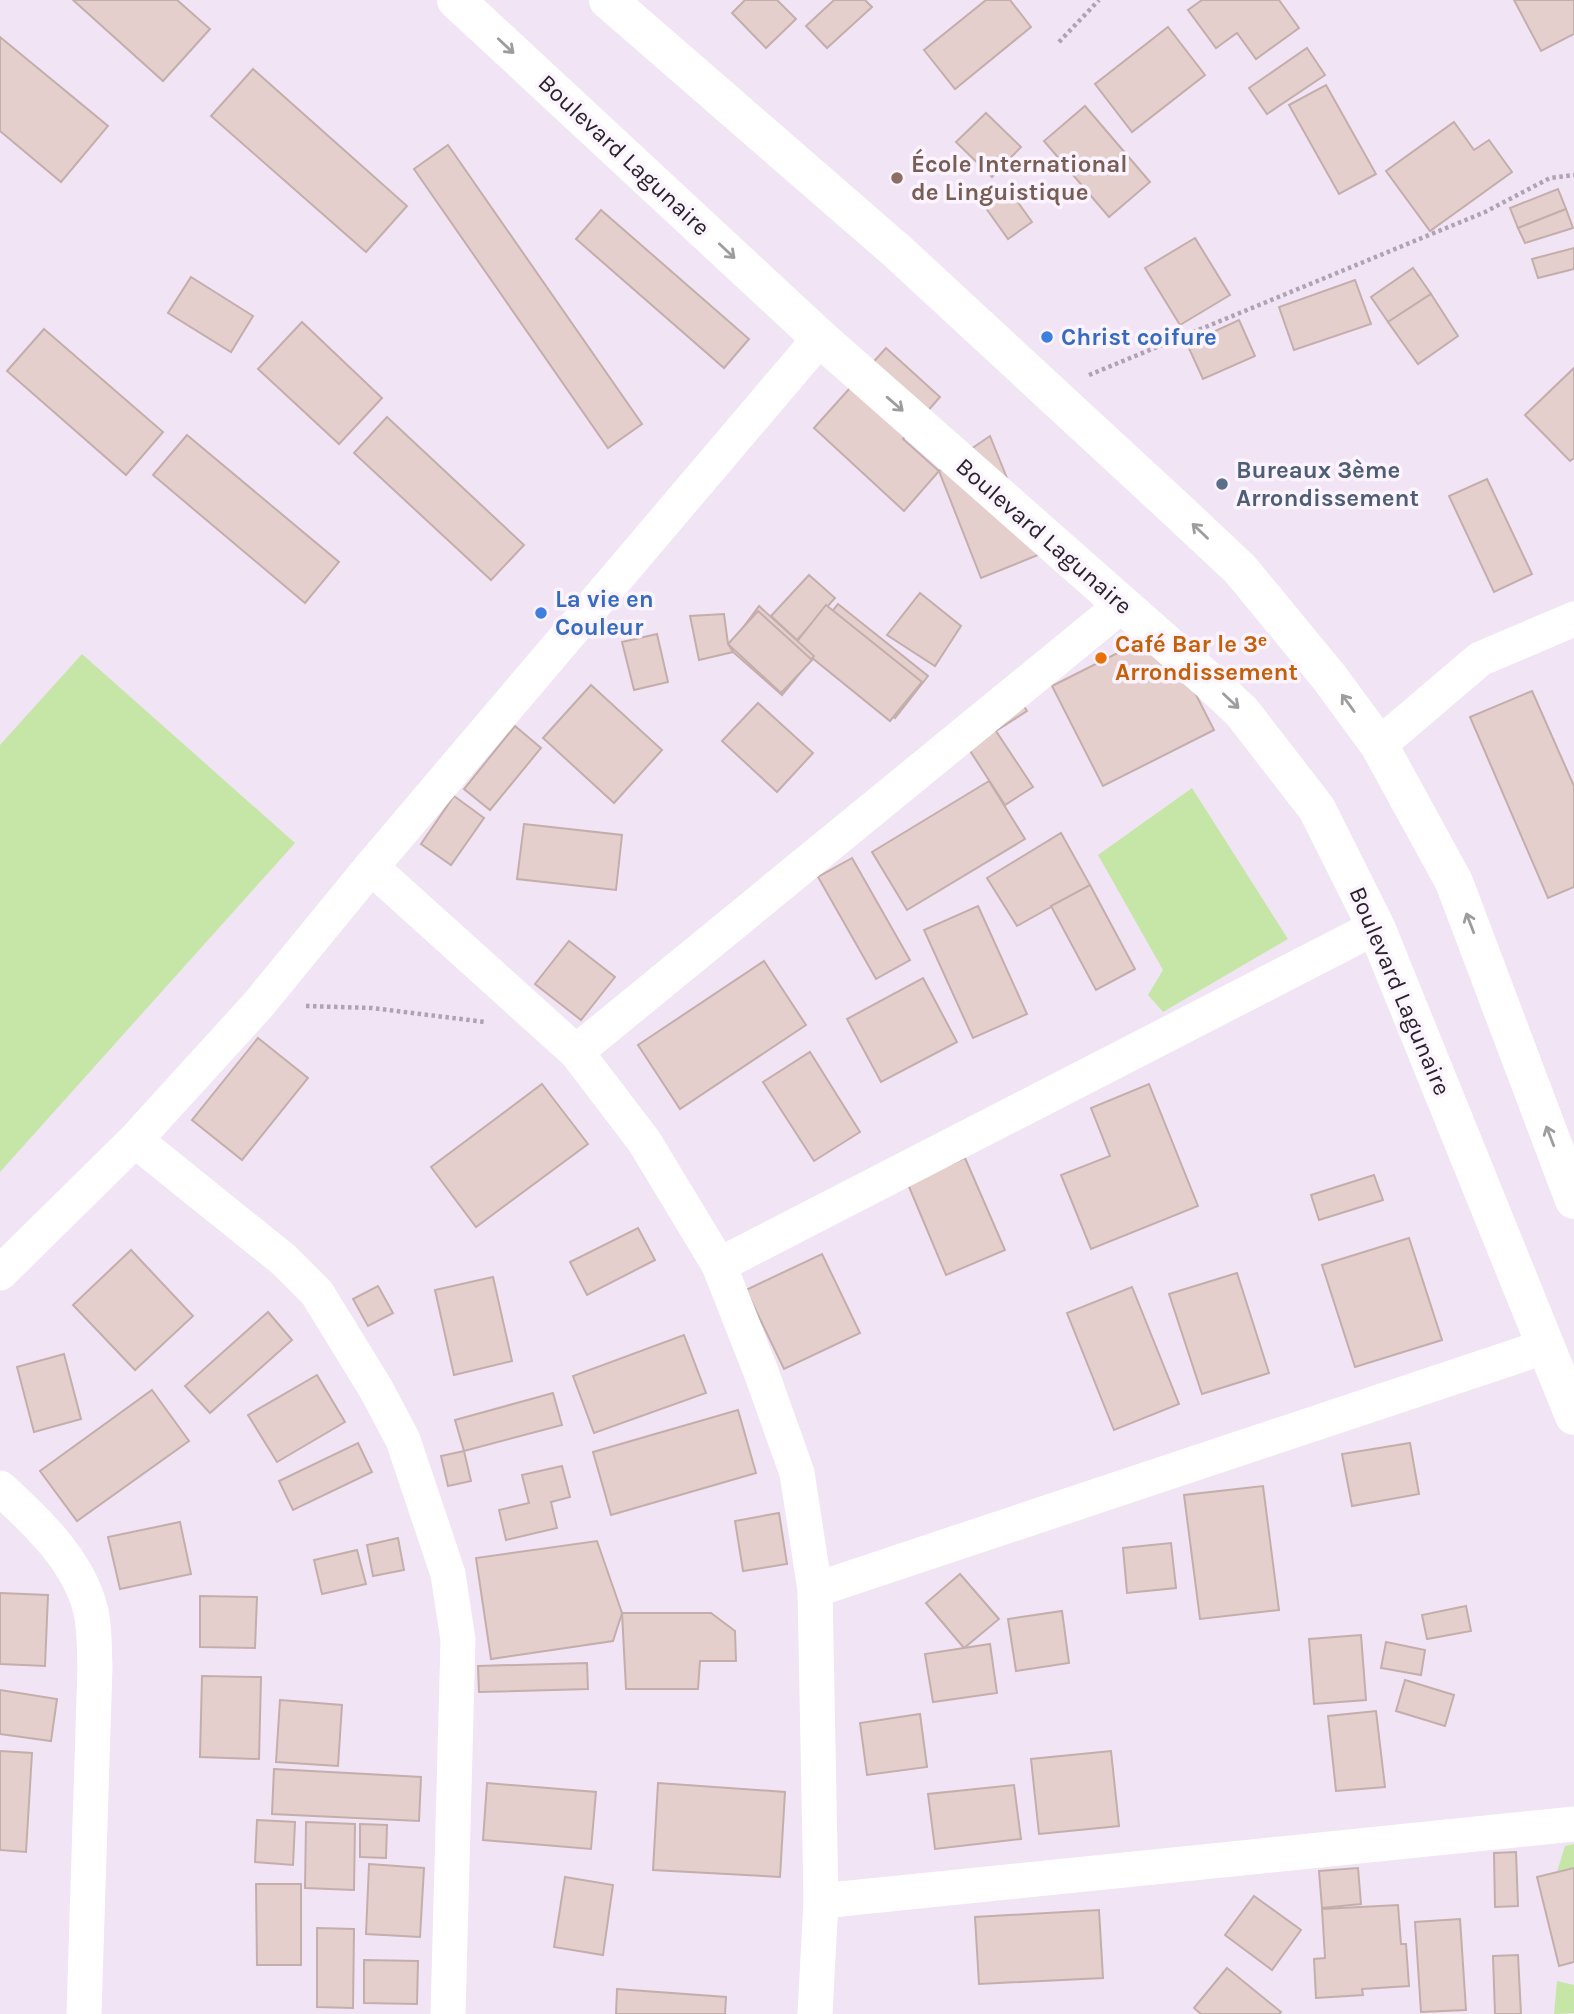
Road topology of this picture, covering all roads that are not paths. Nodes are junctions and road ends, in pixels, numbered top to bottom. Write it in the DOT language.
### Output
graph roads {
  1 [pos="456,0"];
  2 [pos="608,0"];
  3 [pos="820,338"];
  4 [pos="1122,605"];
  5 [pos="1574,619"];
  6 [pos="1378,745"];
  7 [pos="371,867"];
  8 [pos="1376,927"];
  9 [pos="564,1042"];
  10 [pos="135,1140"];
  11 [pos="1574,1200"];
  12 [pos="719,1265"];
  13 [pos="0,1273"];
  14 [pos="1546,1346"];
  15 [pos="1574,1416"];
  16 [pos="0,1488"];
  17 [pos="815,1590"];
  18 [pos="1574,1824"];
  19 [pos="821,1901"];
  20 [pos="83,2014"];
  21 [pos="448,2014"];
  22 [pos="815,2014"];
  1 -- 3 [label="main road, Boulevard Lagunaire, one-way"];
  6 -- 2 [label="main road, one-way"];
  3 -- 4 [label="main road, Boulevard Lagunaire, one-way"];
  3 -- 7 [label="street"];
  4 -- 8 [label="main road, Boulevard Lagunaire, one-way"];
  4 -- 9 [label="street"];
  5 -- 6 [label="street"];
  11 -- 6 [label="main road, one-way"];
  7 -- 9 [label="street"];
  7 -- 10 [label="street"];
  8 -- 12 [label="street"];
  8 -- 14 [label="main road, Boulevard Lagunaire"];
  9 -- 12 [label="street"];
  10 -- 13 [label="street"];
  10 -- 21 [label="street"];
  12 -- 17 [label="street"];
  14 -- 15 [label="main road, Boulevard Lagunaire"];
  14 -- 17 [label="street"];
  16 -- 20 [label="street"];
  17 -- 19 [label="street"];
  18 -- 19 [label="street"];
  19 -- 22 [label="street"];
}
